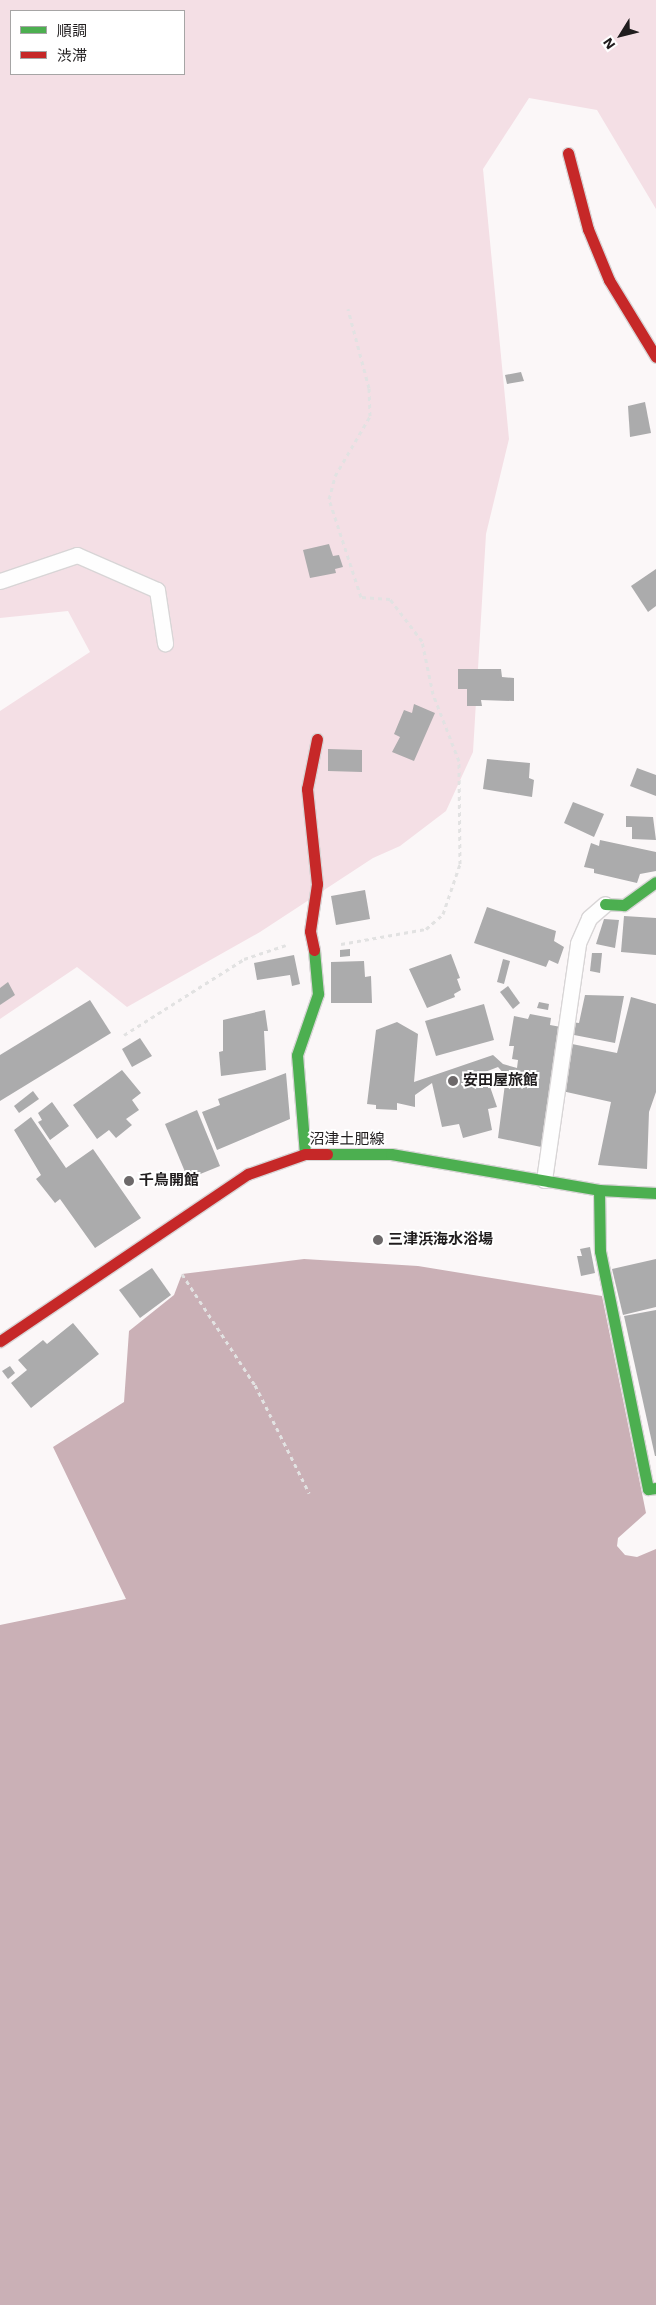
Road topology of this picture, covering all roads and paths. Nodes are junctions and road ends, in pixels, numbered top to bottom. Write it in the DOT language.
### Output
graph roads {
  1 [pos="568,153"];
  2 [pos="348,309"];
  3 [pos="656,357"];
  4 [pos="0,581"];
  5 [pos="165,643"];
  6 [pos="317,738"];
  7 [pos="656,882"];
  8 [pos="605,904"];
  9 [pos="311,936"];
  10 [pos="318,967"];
  11 [pos="124,1035"];
  12 [pos="305,1154"];
  13 [pos="544,1180"];
  14 [pos="598,1190"];
  15 [pos="656,1193"];
  16 [pos="182,1274"];
  17 [pos="0,1341"];
  18 [pos="656,1488"];
  19 [pos="309,1493"];
  1 -- 3 [label="street"];
  2 -- 10 [label="path"];
  4 -- 5 [label="lane"];
  6 -- 9 [label="street"];
  7 -- 8 [label="street"];
  8 -- 13 [label="lane"];
  9 -- 10 [label="street"];
  9 -- 11 [label="path"];
  10 -- 12 [label="street"];
  12 -- 13 [label="street, 沼津土肥線"];
  12 -- 17 [label="street, 沼津土肥線"];
  13 -- 14 [label="street, 沼津土肥線"];
  14 -- 15 [label="street, 沼津土肥線"];
  14 -- 18 [label="street"];
  16 -- 19 [label="path"];
}
